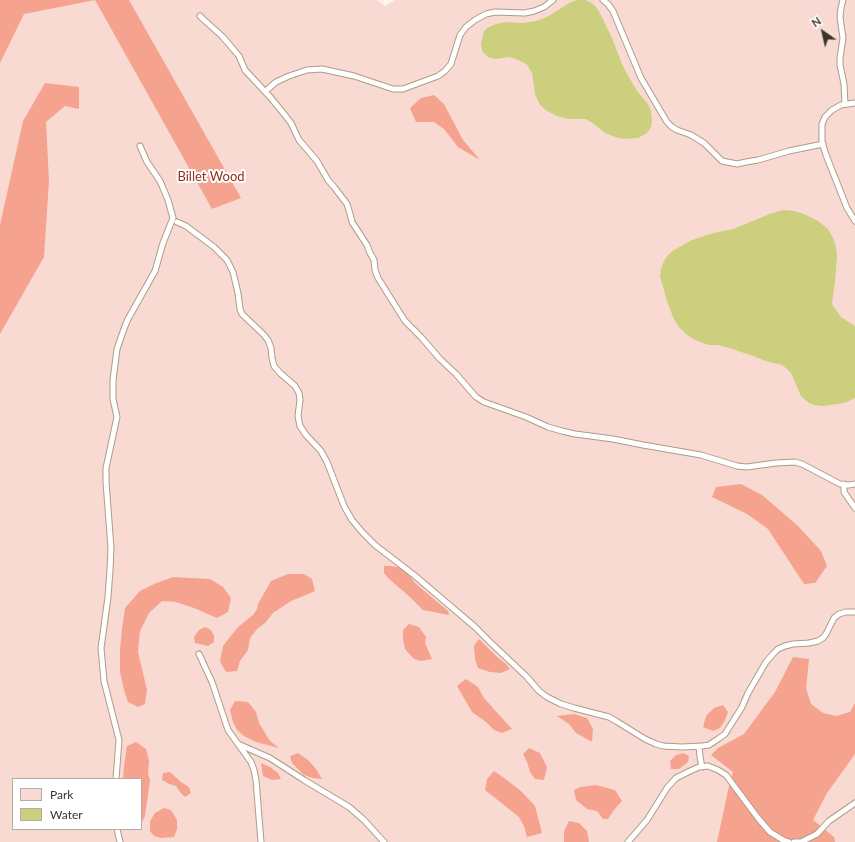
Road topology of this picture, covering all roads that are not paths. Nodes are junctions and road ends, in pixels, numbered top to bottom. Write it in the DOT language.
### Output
graph roads {
  1 [pos="553,0"];
  2 [pos="604,0"];
  3 [pos="843,0"];
  4 [pos="200,16"];
  5 [pos="268,89"];
  6 [pos="855,103"];
  7 [pos="845,104"];
  8 [pos="823,144"];
  9 [pos="140,146"];
  10 [pos="855,221"];
  11 [pos="177,222"];
  12 [pos="844,484"];
  13 [pos="855,484"];
  14 [pos="855,508"];
  15 [pos="855,612"];
  16 [pos="199,654"];
  17 [pos="238,744"];
  18 [pos="699,746"];
  19 [pos="702,767"];
  20 [pos="116,778"];
  21 [pos="855,803"];
  22 [pos="117,830"];
  23 [pos="120,842"];
  24 [pos="261,842"];
  25 [pos="384,842"];
  26 [pos="628,842"];
  27 [pos="789,842"];
  28 [pos="794,842"];
  1 -- 5 [label="lane"];
  2 -- 8 [label="lane"];
  3 -- 7 [label="lane"];
  4 -- 12 [label="lane"];
  6 -- 7 [label="lane"];
  7 -- 8 [label="lane"];
  8 -- 10 [label="lane"];
  9 -- 20 [label="lane"];
  11 -- 18 [label="lane"];
  12 -- 13 [label="lane"];
  12 -- 14 [label="lane"];
  15 -- 18 [label="lane"];
  16 -- 17 [label="lane"];
  17 -- 24 [label="lane"];
  17 -- 25 [label="lane"];
  18 -- 19 [label="lane"];
  19 -- 26 [label="lane"];
  19 -- 27 [label="lane"];
  21 -- 28 [label="lane"];
  22 -- 23 [label="lane"];
}
